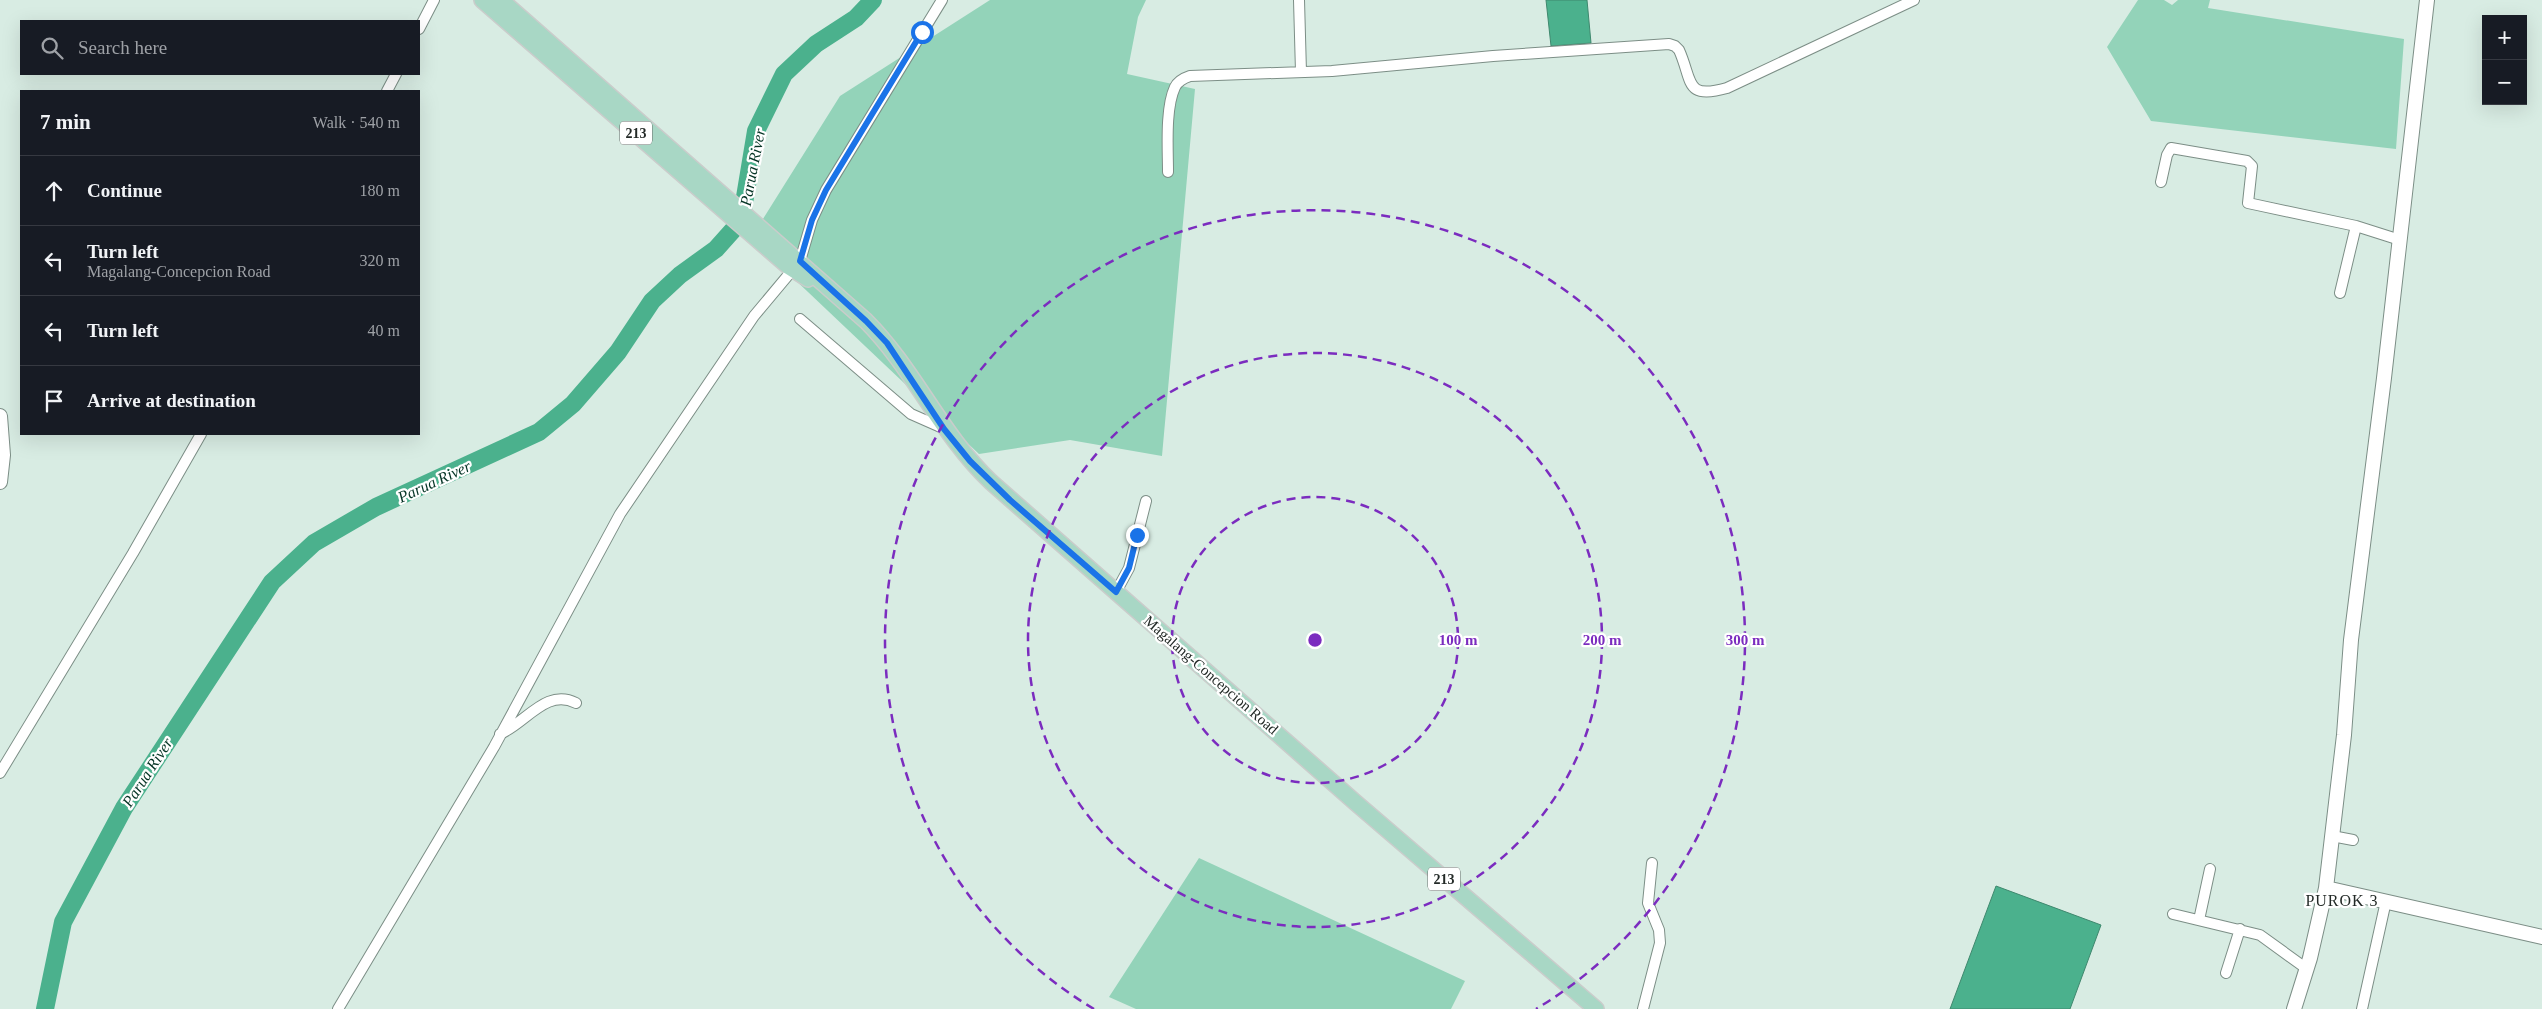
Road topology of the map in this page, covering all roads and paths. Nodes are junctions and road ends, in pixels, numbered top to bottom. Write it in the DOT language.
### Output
graph roads {
  1 [pos="434,0"];
  2 [pos="482,0"];
  3 [pos="501,0"];
  4 [pos="942,0"];
  5 [pos="1299,0"];
  6 [pos="1914,0"];
  7 [pos="2427,0"];
  8 [pos="420,27"];
  9 [pos="1301,72"];
  10 [pos="395,75"];
  11 [pos="388,90"];
  12 [pos="1168,172"];
  13 [pos="2161,182"];
  14 [pos="2356,226"];
  15 [pos="2400,240"];
  16 [pos="795,264"];
  17 [pos="2340,293"];
  18 [pos="800,319"];
  19 [pos="0,416"];
  20 [pos="944,429"];
  21 [pos="200,435"];
  22 [pos="0,482"];
  23 [pos="1146,501"];
  24 [pos="1116,592"];
  25 [pos="576,703"];
  26 [pos="500,734"];
  27 [pos="0,773"];
  28 [pos="2332,836"];
  29 [pos="2353,840"];
  30 [pos="1652,863"];
  31 [pos="2210,869"];
  32 [pos="2326,888"];
  33 [pos="2386,902"];
  34 [pos="2173,914"];
  35 [pos="2198,920"];
  36 [pos="2240,929"];
  37 [pos="2542,937"];
  38 [pos="2307,969"];
  39 [pos="2226,973"];
  40 [pos="338,1009"];
  41 [pos="1596,1009"];
  42 [pos="1643,1009"];
  43 [pos="2294,1009"];
  44 [pos="2362,1009"];
  1 -- 8 [label="street"];
  2 -- 16 [label="main road, Magalang-Concepcion Road / 213"];
  3 -- 16 [label="main road, Magalang-Concepcion Road / 213"];
  4 -- 16 [label="street"];
  5 -- 9 [label="street"];
  6 -- 9 [label="street"];
  7 -- 15 [label="street"];
  9 -- 12 [label="street"];
  10 -- 11 [label="street"];
  13 -- 14 [label="street"];
  14 -- 15 [label="street"];
  14 -- 17 [label="street"];
  15 -- 28 [label="street"];
  16 -- 20 [label="main road, Magalang-Concepcion Road / 213"];
  16 -- 26 [label="street"];
  18 -- 20 [label="street"];
  19 -- 22 [label="street"];
  20 -- 24 [label="main road, Magalang-Concepcion Road / 213"];
  21 -- 27 [label="street"];
  23 -- 24 [label="street"];
  24 -- 41 [label="main road, Magalang-Concepcion Road / 213"];
  25 -- 26 [label="street"];
  26 -- 40 [label="street"];
  28 -- 29 [label="street"];
  28 -- 32 [label="street"];
  30 -- 42 [label="street"];
  31 -- 35 [label="street"];
  32 -- 33 [label="street"];
  32 -- 38 [label="street"];
  33 -- 37 [label="street"];
  33 -- 44 [label="street"];
  34 -- 35 [label="street"];
  35 -- 36 [label="street"];
  36 -- 38 [label="street"];
  36 -- 39 [label="street"];
  38 -- 43 [label="street"];
}
